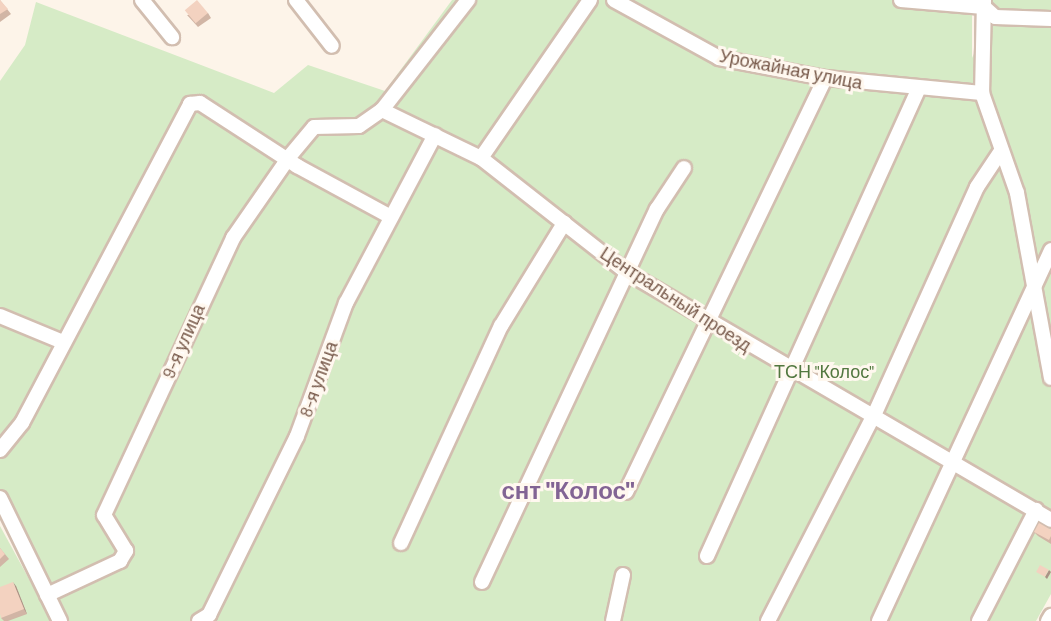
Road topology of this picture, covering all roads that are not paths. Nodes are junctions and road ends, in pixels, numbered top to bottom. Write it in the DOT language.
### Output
graph roads {
  1 [pos="142,0"];
  2 [pos="296,0"];
  3 [pos="468,0"];
  4 [pos="590,0"];
  5 [pos="614,0"];
  6 [pos="901,0"];
  7 [pos="907,0"];
  8 [pos="984,4"];
  9 [pos="1051,19"];
  10 [pos="172,37"];
  11 [pos="332,46"];
  12 [pos="825,78"];
  13 [pos="918,90"];
  14 [pos="982,93"];
  15 [pos="383,110"];
  16 [pos="435,135"];
  17 [pos="1001,150"];
  18 [pos="289,157"];
  19 [pos="481,158"];
  20 [pos="684,168"];
  21 [pos="391,217"];
  22 [pos="564,223"];
  23 [pos="1051,250"];
  24 [pos="630,274"];
  25 [pos="1037,283"];
  26 [pos="0,316"];
  27 [pos="711,323"];
  28 [pos="63,342"];
  29 [pos="790,371"];
  30 [pos="1051,378"];
  31 [pos="875,413"];
  32 [pos="0,450"];
  33 [pos="954,463"];
  34 [pos="626,492"];
  35 [pos="0,498"];
  36 [pos="1036,510"];
  37 [pos="1051,520"];
  38 [pos="401,543"];
  39 [pos="707,556"];
  40 [pos="623,575"];
  41 [pos="482,582"];
  42 [pos="47,595"];
  43 [pos="1051,616"];
  44 [pos="60,621"];
  45 [pos="199,621"];
  46 [pos="613,621"];
  47 [pos="768,621"];
  48 [pos="879,621"];
  49 [pos="979,621"];
  50 [pos="1048,621"];
  1 -- 10 [label="street"];
  2 -- 11 [label="street"];
  3 -- 15 [label="street"];
  4 -- 19 [label="street"];
  5 -- 12 [label="street, Урожайная улица"];
  6 -- 7 [label="street"];
  7 -- 8 [label="street"];
  8 -- 9 [label="street"];
  8 -- 14 [label="street"];
  12 -- 13 [label="street, Урожайная улица"];
  12 -- 27 [label="street"];
  13 -- 14 [label="street, Урожайная улица"];
  13 -- 29 [label="street"];
  14 -- 17 [label="street"];
  15 -- 16 [label="street, Центральный проезд"];
  15 -- 18 [label="street, 9-я улица"];
  16 -- 19 [label="street, Центральный проезд"];
  16 -- 21 [label="street, 8-я улица"];
  17 -- 25 [label="street"];
  17 -- 31 [label="street"];
  18 -- 21 [label="street"];
  18 -- 28 [label="street"];
  18 -- 42 [label="street, 9-я улица"];
  19 -- 22 [label="street, Центральный проезд"];
  20 -- 24 [label="street"];
  21 -- 45 [label="street, 8-я улица"];
  22 -- 24 [label="street, Центральный проезд"];
  22 -- 38 [label="street"];
  23 -- 25 [label="street"];
  24 -- 27 [label="street, Центральный проезд"];
  24 -- 41 [label="street"];
  25 -- 30 [label="street"];
  25 -- 33 [label="street"];
  26 -- 28 [label="street"];
  27 -- 29 [label="street, Центральный проезд"];
  27 -- 34 [label="street"];
  28 -- 32 [label="street"];
  29 -- 31 [label="street, Центральный проезд"];
  29 -- 39 [label="street"];
  31 -- 33 [label="street, Центральный проезд"];
  31 -- 47 [label="street"];
  33 -- 36 [label="street, Центральный проезд"];
  33 -- 48 [label="street"];
  35 -- 42 [label="street"];
  36 -- 37 [label="street, Центральный проезд"];
  36 -- 49 [label="street"];
  40 -- 46 [label="street"];
  42 -- 44 [label="street"];
  43 -- 50 [label="street"];
}
